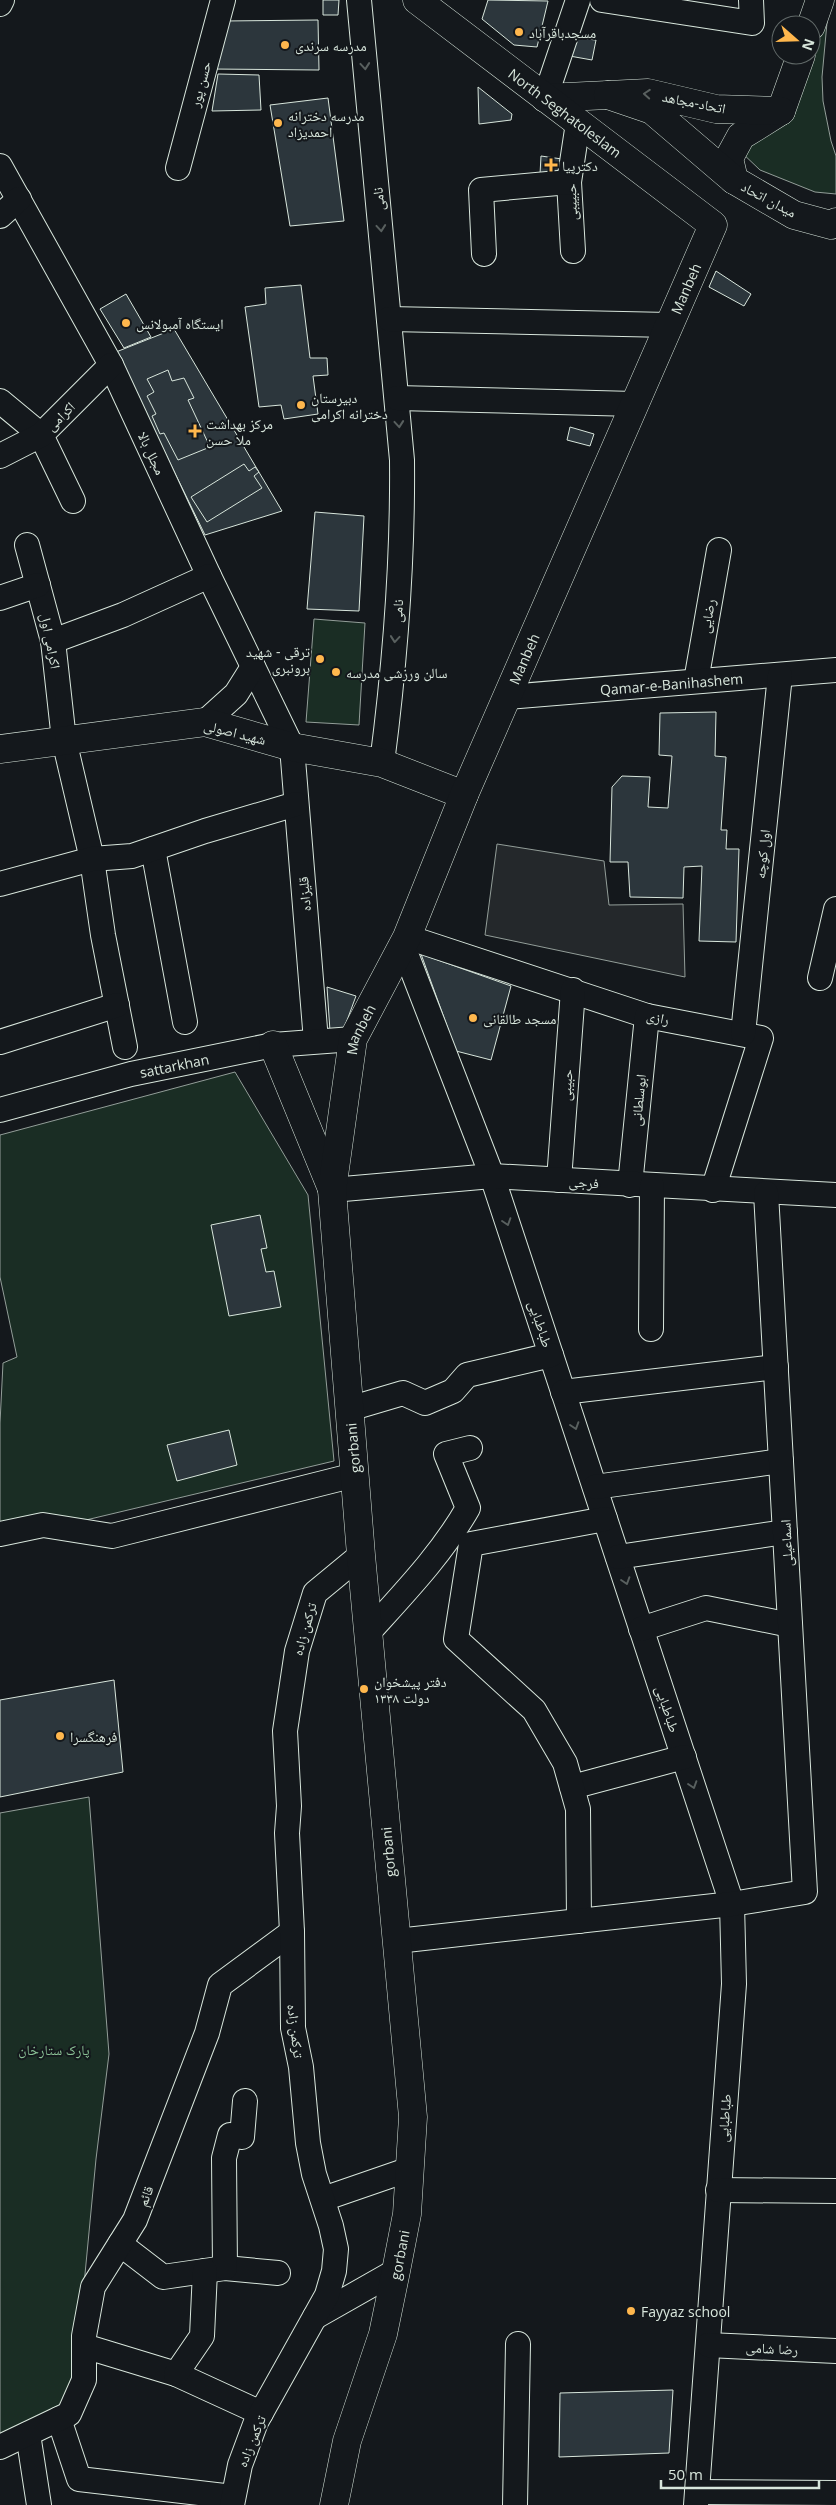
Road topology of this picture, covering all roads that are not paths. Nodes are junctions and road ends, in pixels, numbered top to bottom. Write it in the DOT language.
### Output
graph roads {
  1 [pos="2,0"];
  2 [pos="223,0"];
  3 [pos="359,0"];
  4 [pos="417,0"];
  5 [pos="578,0"];
  6 [pos="602,0"];
  7 [pos="820,0"];
  8 [pos="0,4"];
  9 [pos="752,12"];
  10 [pos="815,15"];
  11 [pos="797,65"];
  12 [pos="608,95"];
  13 [pos="545,98"];
  14 [pos="781,111"];
  15 [pos="578,123"];
  16 [pos="0,166"];
  17 [pos="178,168"];
  18 [pos="734,180"];
  19 [pos="569,182"];
  20 [pos="19,200"];
  21 [pos="0,216"];
  22 [pos="713,225"];
  23 [pos="834,225"];
  24 [pos="573,251"];
  25 [pos="484,254"];
  26 [pos="389,319"];
  27 [pos="669,325"];
  28 [pos="111,365"];
  29 [pos="397,398"];
  30 [pos="0,401"];
  31 [pos="635,404"];
  32 [pos="41,435"];
  33 [pos="0,456"];
  34 [pos="73,501"];
  35 [pos="27,545"];
  36 [pos="719,550"];
  37 [pos="209,576"];
  38 [pos="38,585"];
  39 [pos="0,598"];
  40 [pos="54,641"];
  41 [pos="253,667"];
  42 [pos="836,670"];
  43 [pos="780,675"];
  44 [pos="696,682"];
  45 [pos="507,697"];
  46 [pos="205,722"];
  47 [pos="64,740"];
  48 [pos="292,747"];
  49 [pos="0,749"];
  50 [pos="382,763"];
  51 [pos="464,795"];
  52 [pos="296,804"];
  53 [pos="153,849"];
  54 [pos="92,859"];
  55 [pos="0,884"];
  56 [pos="836,909"];
  57 [pos="405,941"];
  58 [pos="820,978"];
  59 [pos="573,990"];
  60 [pos="117,1005"];
  61 [pos="647,1016"];
  62 [pos="185,1022"];
  63 [pos="743,1034"];
  64 [pos="353,1039"];
  65 [pos="0,1042"];
  66 [pos="316,1042"];
  67 [pos="273,1045"];
  68 [pos="125,1047"];
  69 [pos="0,1110"];
  70 [pos="492,1176"];
  71 [pos="559,1180"];
  72 [pos="641,1185"];
  73 [pos="332,1190"];
  74 [pos="713,1190"];
  75 [pos="766,1193"];
  76 [pos="836,1195"];
  77 [pos="651,1329"];
  78 [pos="551,1355"];
  79 [pos="776,1367"];
  80 [pos="563,1392"];
  81 [pos="349,1409"];
  82 [pos="470,1448"];
  83 [pos="781,1461"];
  84 [pos="355,1475"];
  85 [pos="595,1487"];
  86 [pos="605,1519"];
  87 [pos="785,1532"];
  88 [pos="0,1534"];
  89 [pos="461,1540"];
  90 [pos="361,1554"];
  91 [pos="618,1557"];
  92 [pos="790,1625"];
  93 [pos="641,1629"];
  94 [pos="368,1634"];
  95 [pos="684,1757"];
  96 [pos="572,1787"];
  97 [pos="732,1904"];
  98 [pos="579,1921"];
  99 [pos="292,1932"];
  100 [pos="397,1941"];
  101 [pos="245,2101"];
  102 [pos="410,2169"];
  103 [pos="718,2190"];
  104 [pos="836,2191"];
  105 [pos="323,2199"];
  106 [pos="120,2244"];
  107 [pos="215,2269"];
  108 [pos="396,2271"];
  109 [pos="278,2273"];
  110 [pos="313,2318"];
  111 [pos="518,2344"];
  112 [pos="708,2345"];
  113 [pos="84,2346"];
  114 [pos="836,2351"];
  115 [pos="176,2374"];
  116 [pos="261,2413"];
  117 [pos="59,2419"];
  118 [pos="28,2434"];
  119 [pos="0,2447"];
  120 [pos="835,2493"];
  121 [pos="696,2498"];
  122 [pos="233,2501"];
  123 [pos="38,2505"];
  124 [pos="334,2505"];
  125 [pos="515,2505"];
  1 -- 8 [label="street"];
  2 -- 17 [label="street, حسن پور"];
  3 -- 26 [label="street, نامی, one-way"];
  4 -- 13 [label="main road, North Seghatoleslam"];
  5 -- 13 [label="street"];
  6 -- 9 [label="street"];
  7 -- 10 [label="main road"];
  11 -- 14 [label="main road"];
  12 -- 13 [label="main road, اتحاد-مجاهد"];
  14 -- 12 [label="main road, اتحاد-مجاهد, one-way"];
  12 -- 18 [label="main road, اتحاد-مجاهد"];
  13 -- 15 [label="main road, North Seghatoleslam"];
  14 -- 18 [label="main road, میدان اتحاد"];
  15 -- 19 [label="street, حبییبی"];
  15 -- 22 [label="main road, North Seghatoleslam"];
  16 -- 20 [label="street, مجلل بالا"];
  18 -- 23 [label="main road, میدان اتحاد"];
  19 -- 24 [label="street, حبییبی"];
  19 -- 25 [label="street"];
  20 -- 21 [label="street"];
  20 -- 28 [label="street, مجلل بالا"];
  22 -- 27 [label="main road, Manbeh"];
  26 -- 27 [label="street"];
  26 -- 29 [label="street, نامی"];
  27 -- 31 [label="main road, Manbeh"];
  28 -- 32 [label="street, اکرامی"];
  28 -- 37 [label="street, مجلل بالا"];
  29 -- 31 [label="street"];
  29 -- 50 [label="street, نامی, one-way"];
  30 -- 32 [label="street"];
  31 -- 45 [label="main road, Manbeh"];
  32 -- 33 [label="street, اکرامی"];
  32 -- 34 [label="street"];
  35 -- 38 [label="street, اکرامی اول"];
  36 -- 44 [label="street, رضایی"];
  37 -- 40 [label="street"];
  37 -- 41 [label="street, مجلل بالا"];
  38 -- 39 [label="street"];
  38 -- 40 [label="street, اکرامی اول"];
  40 -- 47 [label="street, اکرامی اول"];
  41 -- 46 [label="street"];
  41 -- 48 [label="street, مجلل بالا"];
  42 -- 43 [label="street, Qamar-e-Banihashem"];
  43 -- 44 [label="street, Qamar-e-Banihashem"];
  43 -- 63 [label="street, اول کوچه"];
  44 -- 45 [label="street, Qamar-e-Banihashem"];
  45 -- 51 [label="main road, Manbeh"];
  46 -- 47 [label="main road, شهید اصولی"];
  46 -- 48 [label="main road, شهید اصولی"];
  47 -- 49 [label="main road, شهید اصولی"];
  47 -- 54 [label="street, اکرامی اول"];
  48 -- 50 [label="main road, شهید اصولی"];
  48 -- 52 [label="street, قلیزاده"];
  50 -- 51 [label="main road, شهید اصولی"];
  51 -- 57 [label="main road, Manbeh"];
  52 -- 53 [label="street"];
  52 -- 66 [label="street, قلیزاده"];
  53 -- 54 [label="street"];
  53 -- 62 [label="street"];
  54 -- 55 [label="street"];
  54 -- 60 [label="street, اکرامی اول"];
  56 -- 58 [label="street"];
  57 -- 59 [label="street, رازی"];
  57 -- 64 [label="main road, Manbeh"];
  57 -- 70 [label="street, طباطبایی"];
  59 -- 61 [label="street, رازی"];
  59 -- 71 [label="street, حبیبی"];
  60 -- 65 [label="street"];
  60 -- 68 [label="street, اکرامی اول"];
  61 -- 63 [label="street, رازی"];
  61 -- 72 [label="street, ابوسلطانی"];
  63 -- 74 [label="street, رازی"];
  64 -- 66 [label="street, sattarkhan"];
  64 -- 73 [label="main road, Manbeh"];
  66 -- 67 [label="street, sattarkhan"];
  67 -- 69 [label="street, sattarkhan"];
  67 -- 73 [label="main road"];
  70 -- 71 [label="street, فرجی"];
  70 -- 73 [label="street, فرجی"];
  70 -- 78 [label="street, طباطبایی, one-way"];
  71 -- 72 [label="street, فرجی"];
  72 -- 74 [label="street, فرجی"];
  72 -- 77 [label="street, ابوسلطانی"];
  73 -- 81 [label="main road, gorbani"];
  74 -- 75 [label="street, فرجی"];
  75 -- 76 [label="street, فرجی"];
  75 -- 79 [label="street, اسماعیلی"];
  78 -- 80 [label="street, طباطبایی"];
  78 -- 81 [label="street"];
  79 -- 80 [label="street"];
  79 -- 83 [label="street, اسماعیلی"];
  80 -- 85 [label="street, طباطبایی, one-way"];
  81 -- 84 [label="main road, gorbani"];
  82 -- 89 [label="street"];
  83 -- 85 [label="street"];
  83 -- 87 [label="street, اسماعیلی"];
  84 -- 88 [label="street"];
  84 -- 90 [label="main road, gorbani"];
  85 -- 86 [label="street, طباطبایی"];
  86 -- 89 [label="street"];
  86 -- 91 [label="street, طباطبایی"];
  87 -- 91 [label="street"];
  87 -- 92 [label="street, اسماعیلی"];
  89 -- 94 [label="street"];
  89 -- 96 [label="street"];
  90 -- 94 [label="main road, gorbani"];
  90 -- 99 [label="street, ترکمن زاده"];
  91 -- 93 [label="street, طباطبایی, one-way"];
  92 -- 93 [label="street"];
  92 -- 97 [label="street, اسماعیلی"];
  93 -- 95 [label="street, طباطبایی"];
  94 -- 100 [label="main road, gorbani"];
  95 -- 96 [label="street"];
  95 -- 97 [label="street, طباطبایی, one-way"];
  96 -- 98 [label="street"];
  97 -- 98 [label="street"];
  97 -- 103 [label="street, طباطبایی"];
  98 -- 100 [label="street"];
  99 -- 105 [label="street, ترکمن زاده"];
  99 -- 106 [label="street, قائم"];
  100 -- 102 [label="main road, gorbani"];
  101 -- 107 [label="street"];
  102 -- 105 [label="street"];
  102 -- 108 [label="main road, gorbani"];
  103 -- 104 [label="street"];
  103 -- 112 [label="street, طباطبایی"];
  105 -- 110 [label="street, ترکمن زاده"];
  106 -- 107 [label="street"];
  106 -- 113 [label="street, قائم"];
  107 -- 109 [label="street"];
  107 -- 115 [label="street"];
  108 -- 110 [label="street"];
  108 -- 124 [label="main road, gorbani"];
  110 -- 116 [label="street, ترکمن زاده"];
  111 -- 125 [label="street"];
  112 -- 114 [label="street, رضا شامی"];
  112 -- 121 [label="street, طباطبایی"];
  113 -- 115 [label="street"];
  113 -- 117 [label="street, قائم"];
  115 -- 116 [label="street"];
  116 -- 122 [label="street, ترکمن زاده"];
  117 -- 118 [label="street, قائم"];
  117 -- 122 [label="street"];
  118 -- 119 [label="street, قائم"];
  118 -- 123 [label="street"];
  120 -- 121 [label="street"];
}
